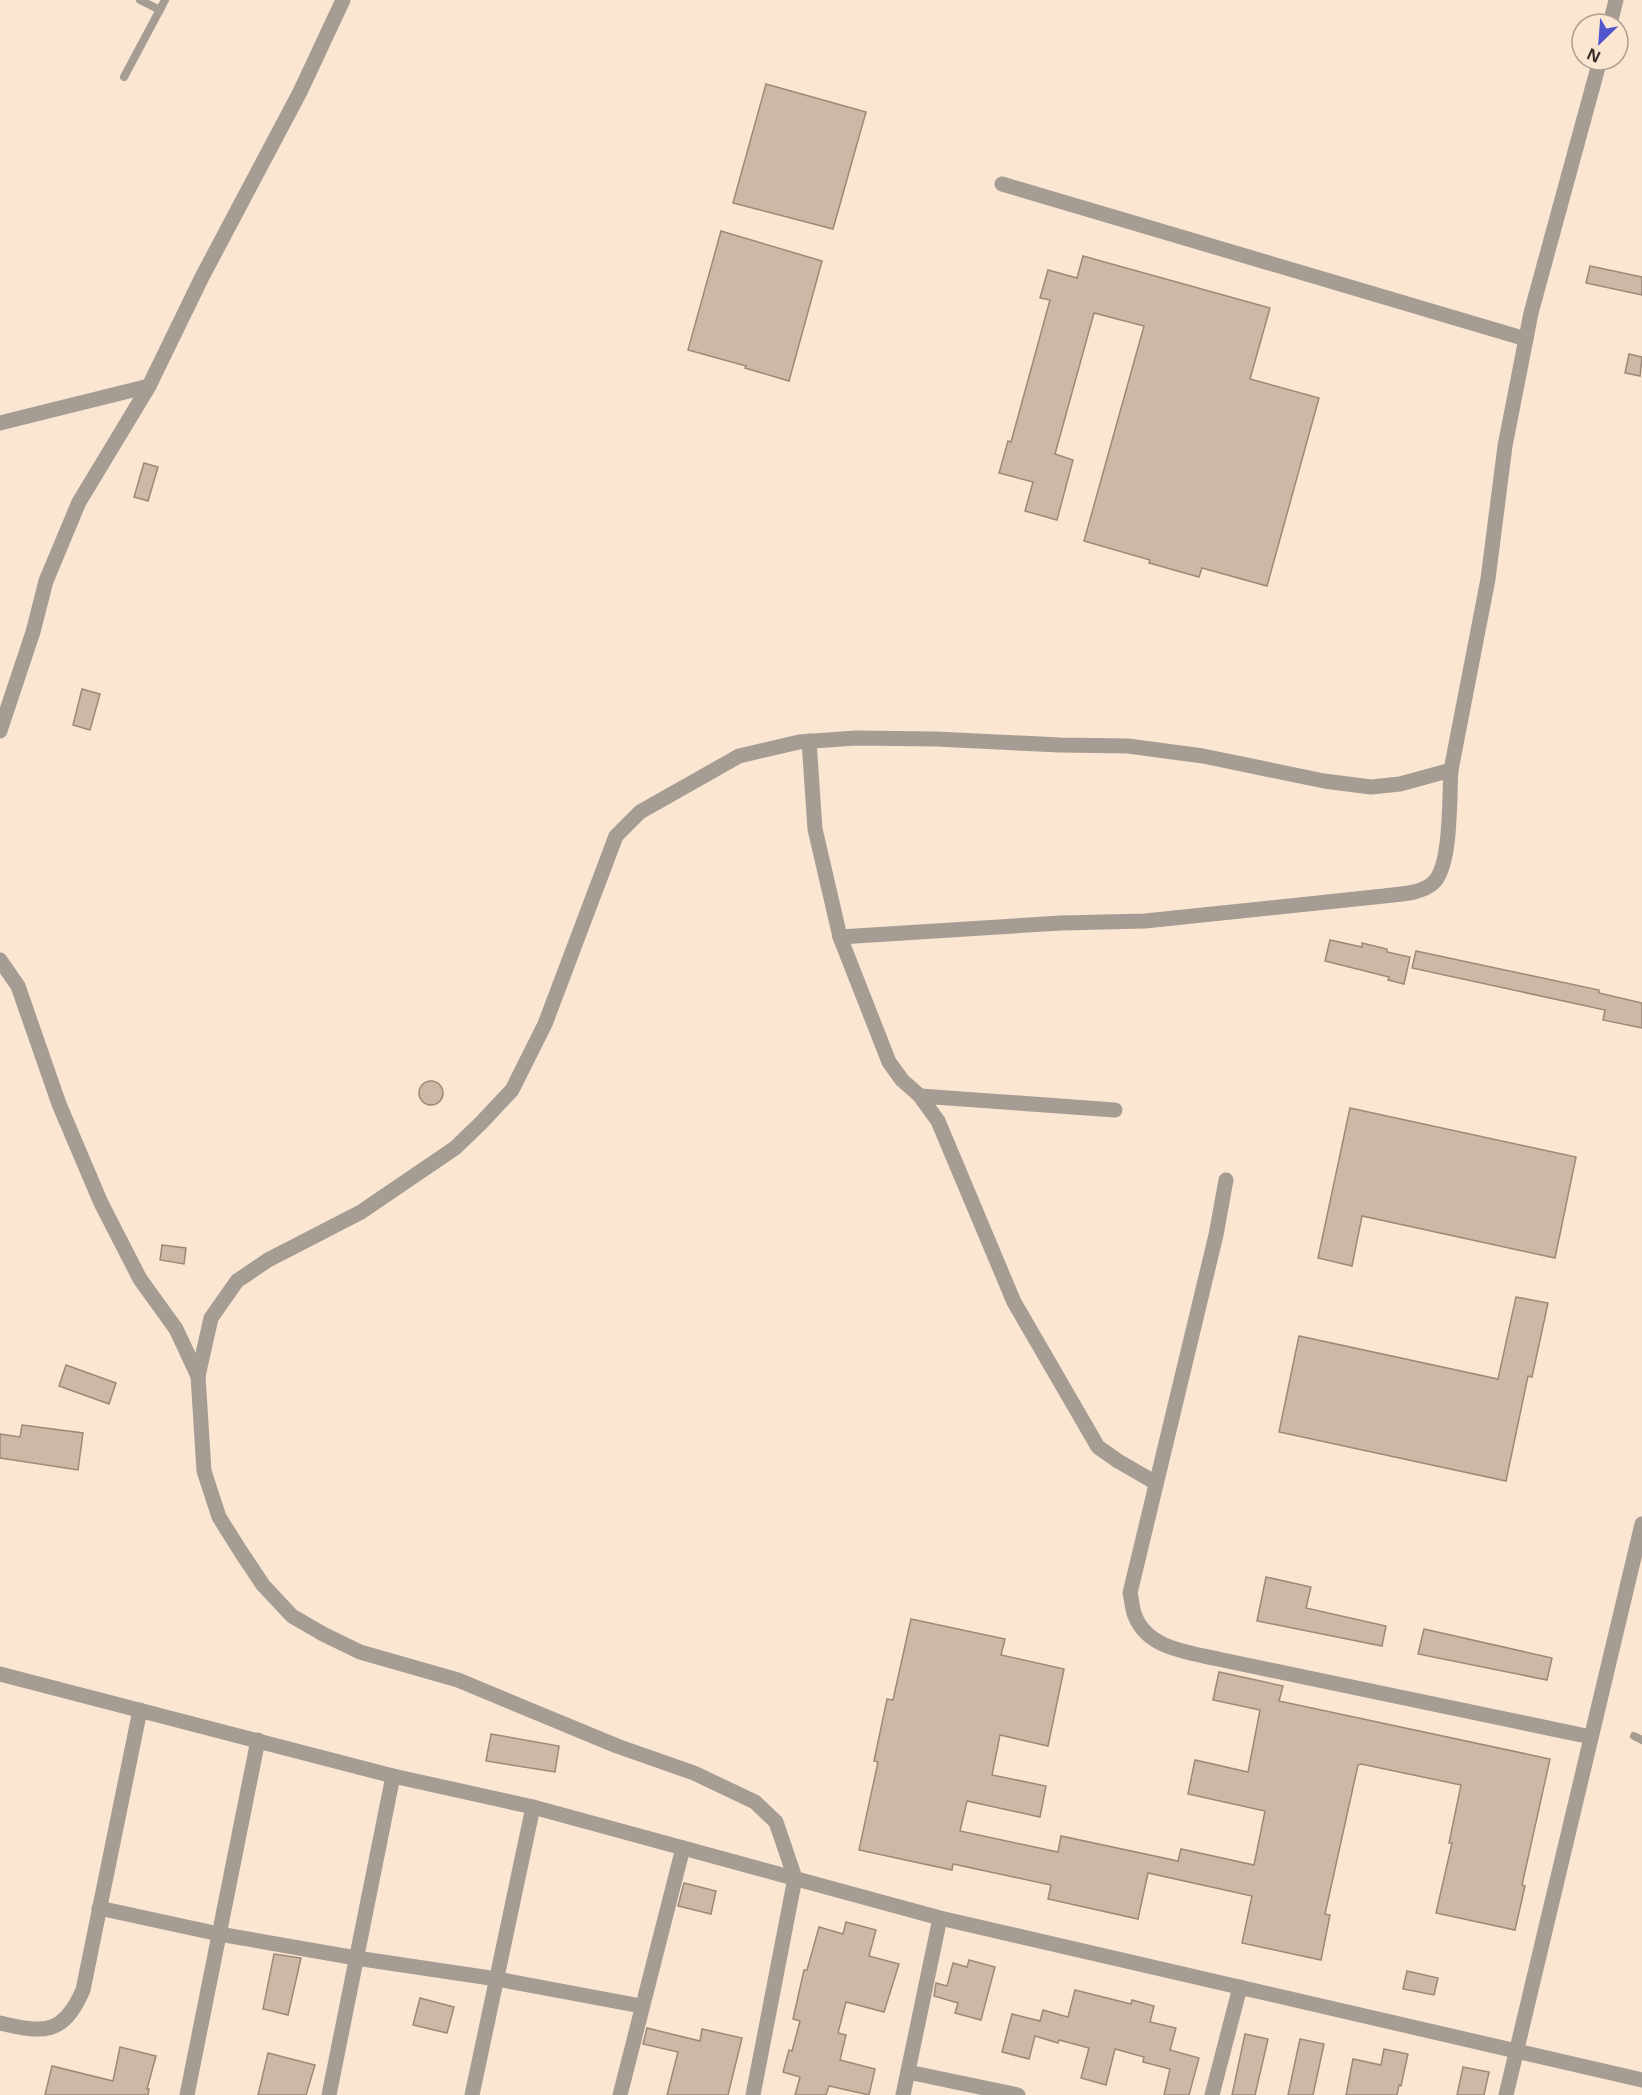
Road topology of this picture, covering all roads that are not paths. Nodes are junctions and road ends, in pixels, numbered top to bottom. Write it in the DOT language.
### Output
graph roads {
  1 [pos="140,0"];
  2 [pos="165,0"];
  3 [pos="343,0"];
  4 [pos="160,10"];
  5 [pos="1597,72"];
  6 [pos="124,77"];
  7 [pos="1002,184"];
  8 [pos="1526,339"];
  9 [pos="148,386"];
  10 [pos="0,423"];
  11 [pos="0,731"];
  12 [pos="809,741"];
  13 [pos="1451,770"];
  14 [pos="840,937"];
  15 [pos="0,960"];
  16 [pos="920,1096"];
  17 [pos="1114,1110"];
  18 [pos="1226,1180"];
  19 [pos="198,1376"];
  20 [pos="1156,1483"];
  21 [pos="1642,1524"];
  22 [pos="0,1674"];
  23 [pos="140,1710"];
  24 [pos="1634,1736"];
  25 [pos="1591,1737"];
  26 [pos="258,1740"];
  27 [pos="1642,1740"];
  28 [pos="393,1776"];
  29 [pos="533,1807"];
  30 [pos="683,1848"];
  31 [pos="795,1878"];
  32 [pos="99,1908"];
  33 [pos="940,1918"];
  34 [pos="219,1934"];
  35 [pos="356,1958"];
  36 [pos="497,1979"];
  37 [pos="1240,1987"];
  38 [pos="641,2006"];
  39 [pos="0,2023"];
  40 [pos="1517,2051"];
  41 [pos="908,2072"];
  42 [pos="1642,2080"];
  43 [pos="187,2095"];
  44 [pos="329,2095"];
  45 [pos="472,2095"];
  46 [pos="620,2095"];
  47 [pos="753,2095"];
  48 [pos="903,2095"];
  49 [pos="1018,2095"];
  50 [pos="1212,2095"];
  51 [pos="1506,2095"];
  52 [pos="1638,2095"];
  1 -- 4 [label="lane"];
  2 -- 4 [label="lane"];
  3 -- 9 [label="street"];
  4 -- 6 [label="lane"];
  5 -- 8 [label="street"];
  7 -- 8 [label="street"];
  8 -- 13 [label="street"];
  9 -- 10 [label="street"];
  9 -- 11 [label="street"];
  12 -- 13 [label="street"];
  12 -- 14 [label="street"];
  12 -- 19 [label="street"];
  13 -- 14 [label="street"];
  14 -- 16 [label="street"];
  15 -- 19 [label="street"];
  16 -- 17 [label="street"];
  16 -- 20 [label="street"];
  18 -- 20 [label="street"];
  19 -- 31 [label="street"];
  20 -- 25 [label="street"];
  21 -- 25 [label="street"];
  22 -- 23 [label="street"];
  23 -- 26 [label="street"];
  23 -- 32 [label="street"];
  24 -- 27 [label="lane"];
  25 -- 40 [label="street"];
  26 -- 28 [label="street"];
  26 -- 34 [label="street"];
  28 -- 29 [label="street"];
  28 -- 35 [label="street"];
  29 -- 30 [label="street"];
  29 -- 36 [label="street"];
  30 -- 31 [label="street"];
  30 -- 38 [label="street"];
  31 -- 33 [label="street"];
  31 -- 47 [label="street"];
  32 -- 34 [label="street"];
  32 -- 39 [label="street"];
  33 -- 37 [label="street"];
  33 -- 41 [label="street"];
  34 -- 35 [label="street"];
  34 -- 43 [label="street"];
  35 -- 36 [label="street"];
  35 -- 44 [label="street"];
  36 -- 38 [label="street"];
  36 -- 45 [label="street"];
  37 -- 40 [label="street"];
  37 -- 50 [label="street"];
  38 -- 46 [label="street"];
  40 -- 42 [label="street"];
  40 -- 51 [label="street"];
  41 -- 48 [label="street"];
  41 -- 49 [label="street"];
  42 -- 52 [label="street"];
}
